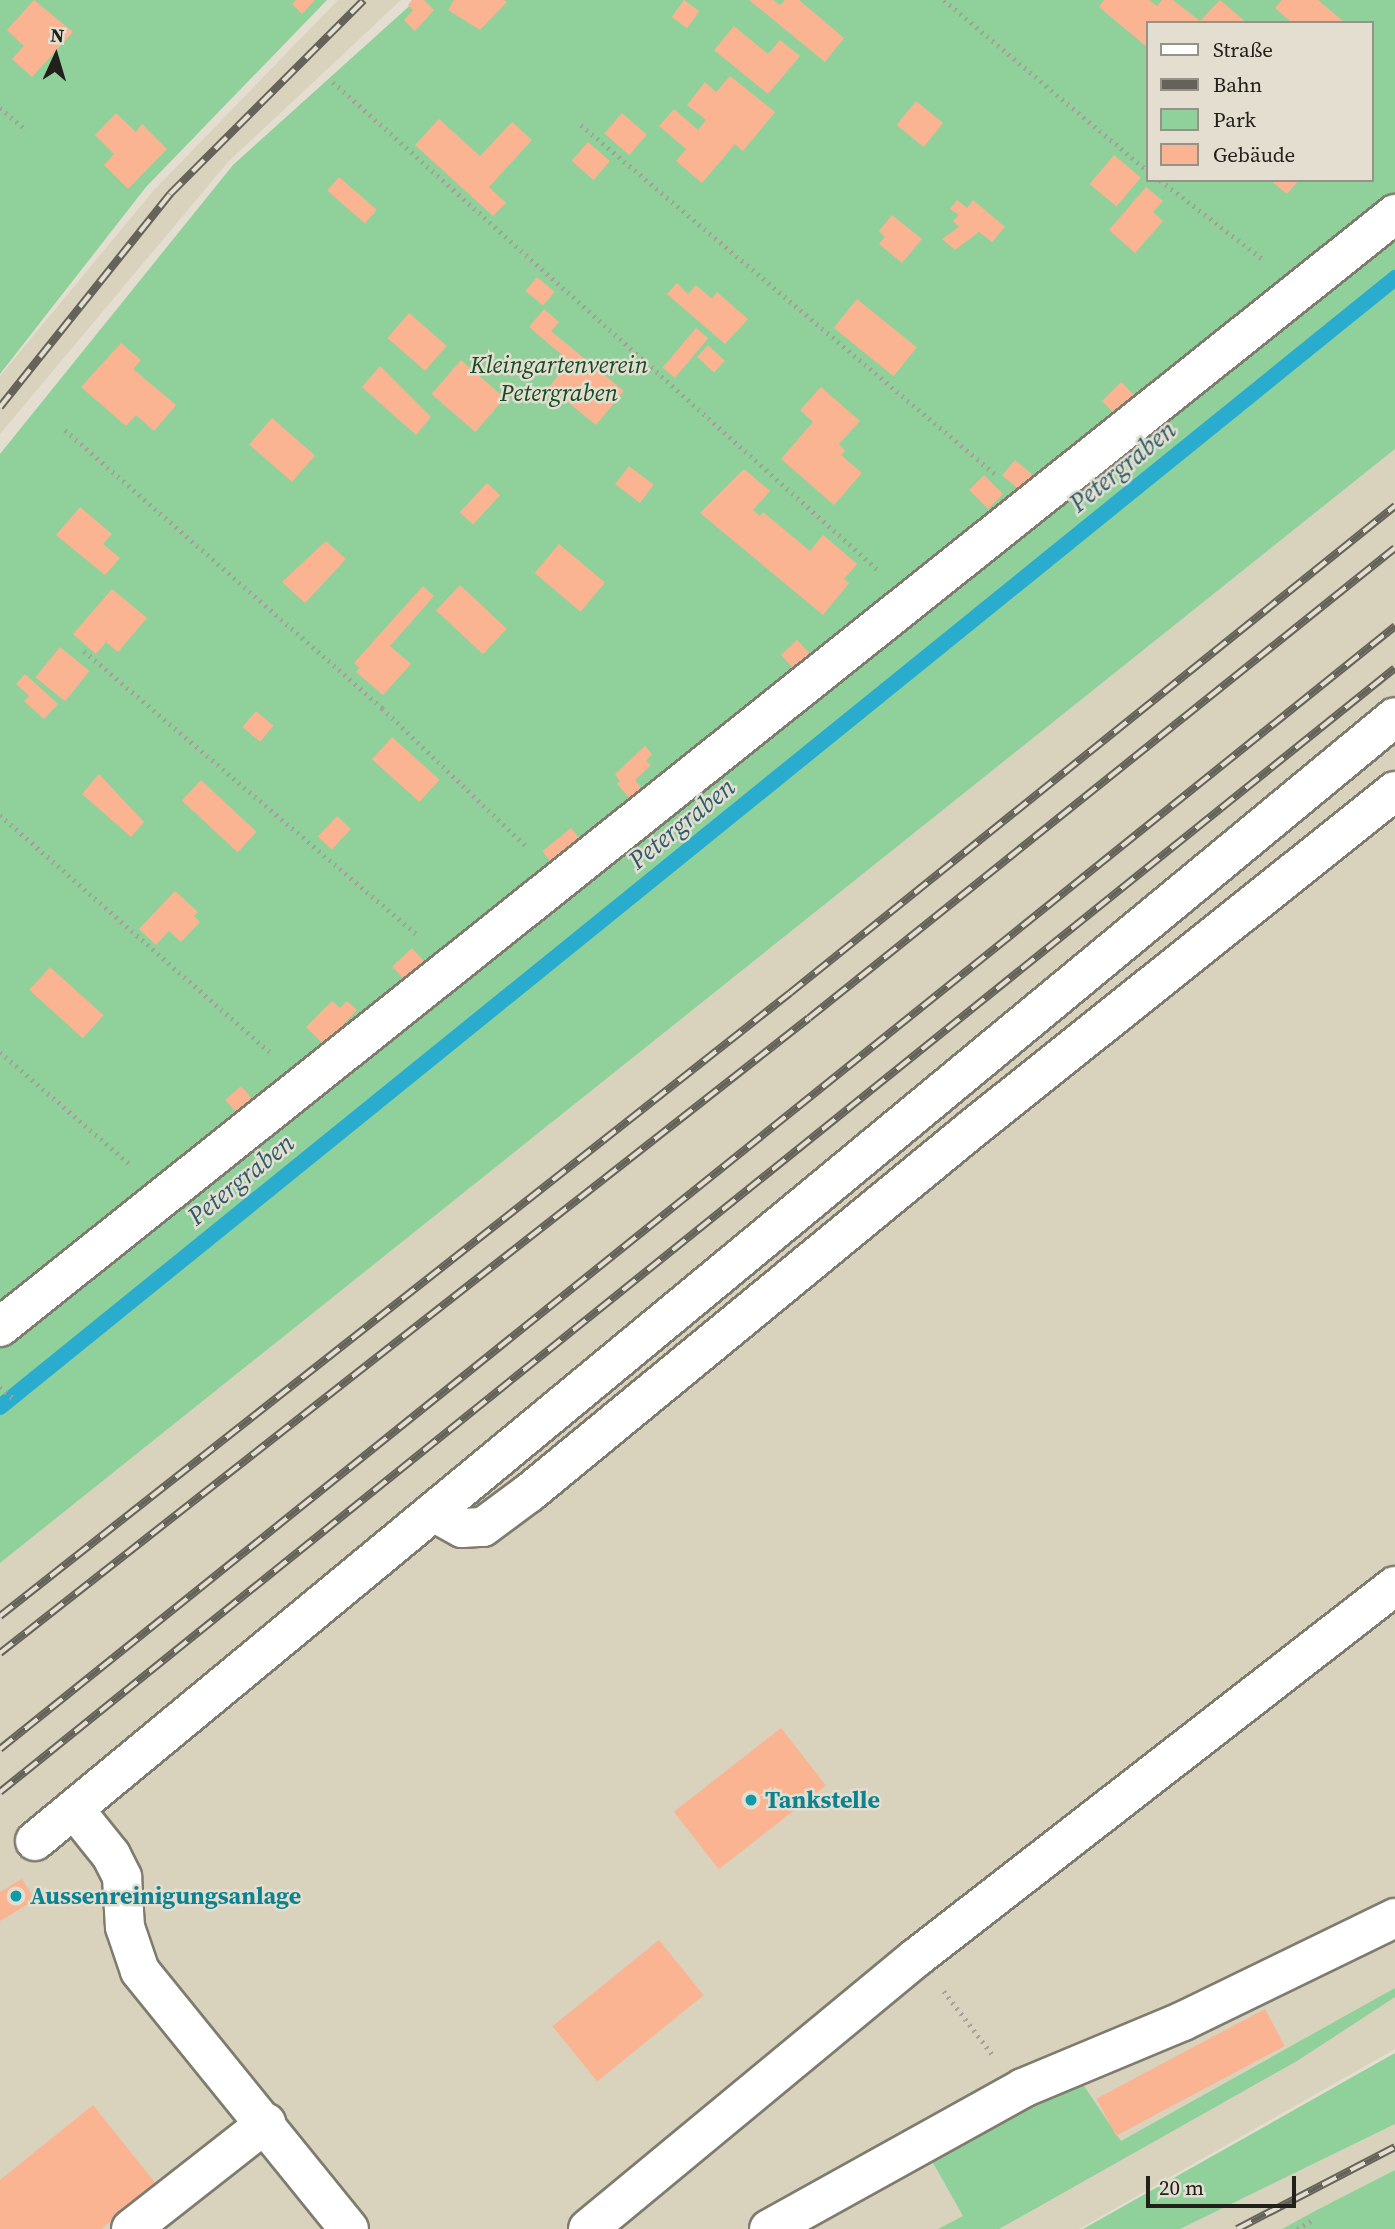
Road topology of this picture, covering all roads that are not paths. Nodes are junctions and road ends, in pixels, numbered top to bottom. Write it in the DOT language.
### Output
graph roads {
  1 [pos="1395,214"];
  2 [pos="1395,717"];
  3 [pos="1395,791"];
  4 [pos="0,1327"];
  5 [pos="433,1512"];
  6 [pos="1395,1586"];
  7 [pos="74,1809"];
  8 [pos="35,1841"];
  9 [pos="1395,1918"];
  10 [pos="266,2123"];
  11 [pos="131,2229"];
  12 [pos="349,2229"];
  13 [pos="588,2229"];
  14 [pos="769,2229"];
  1 -- 4 [label="lane"];
  2 -- 5 [label="lane"];
  3 -- 5 [label="lane"];
  5 -- 7 [label="lane"];
  6 -- 13 [label="lane"];
  7 -- 8 [label="lane"];
  7 -- 10 [label="lane"];
  9 -- 14 [label="lane"];
  10 -- 11 [label="lane"];
  10 -- 12 [label="lane"];
}
